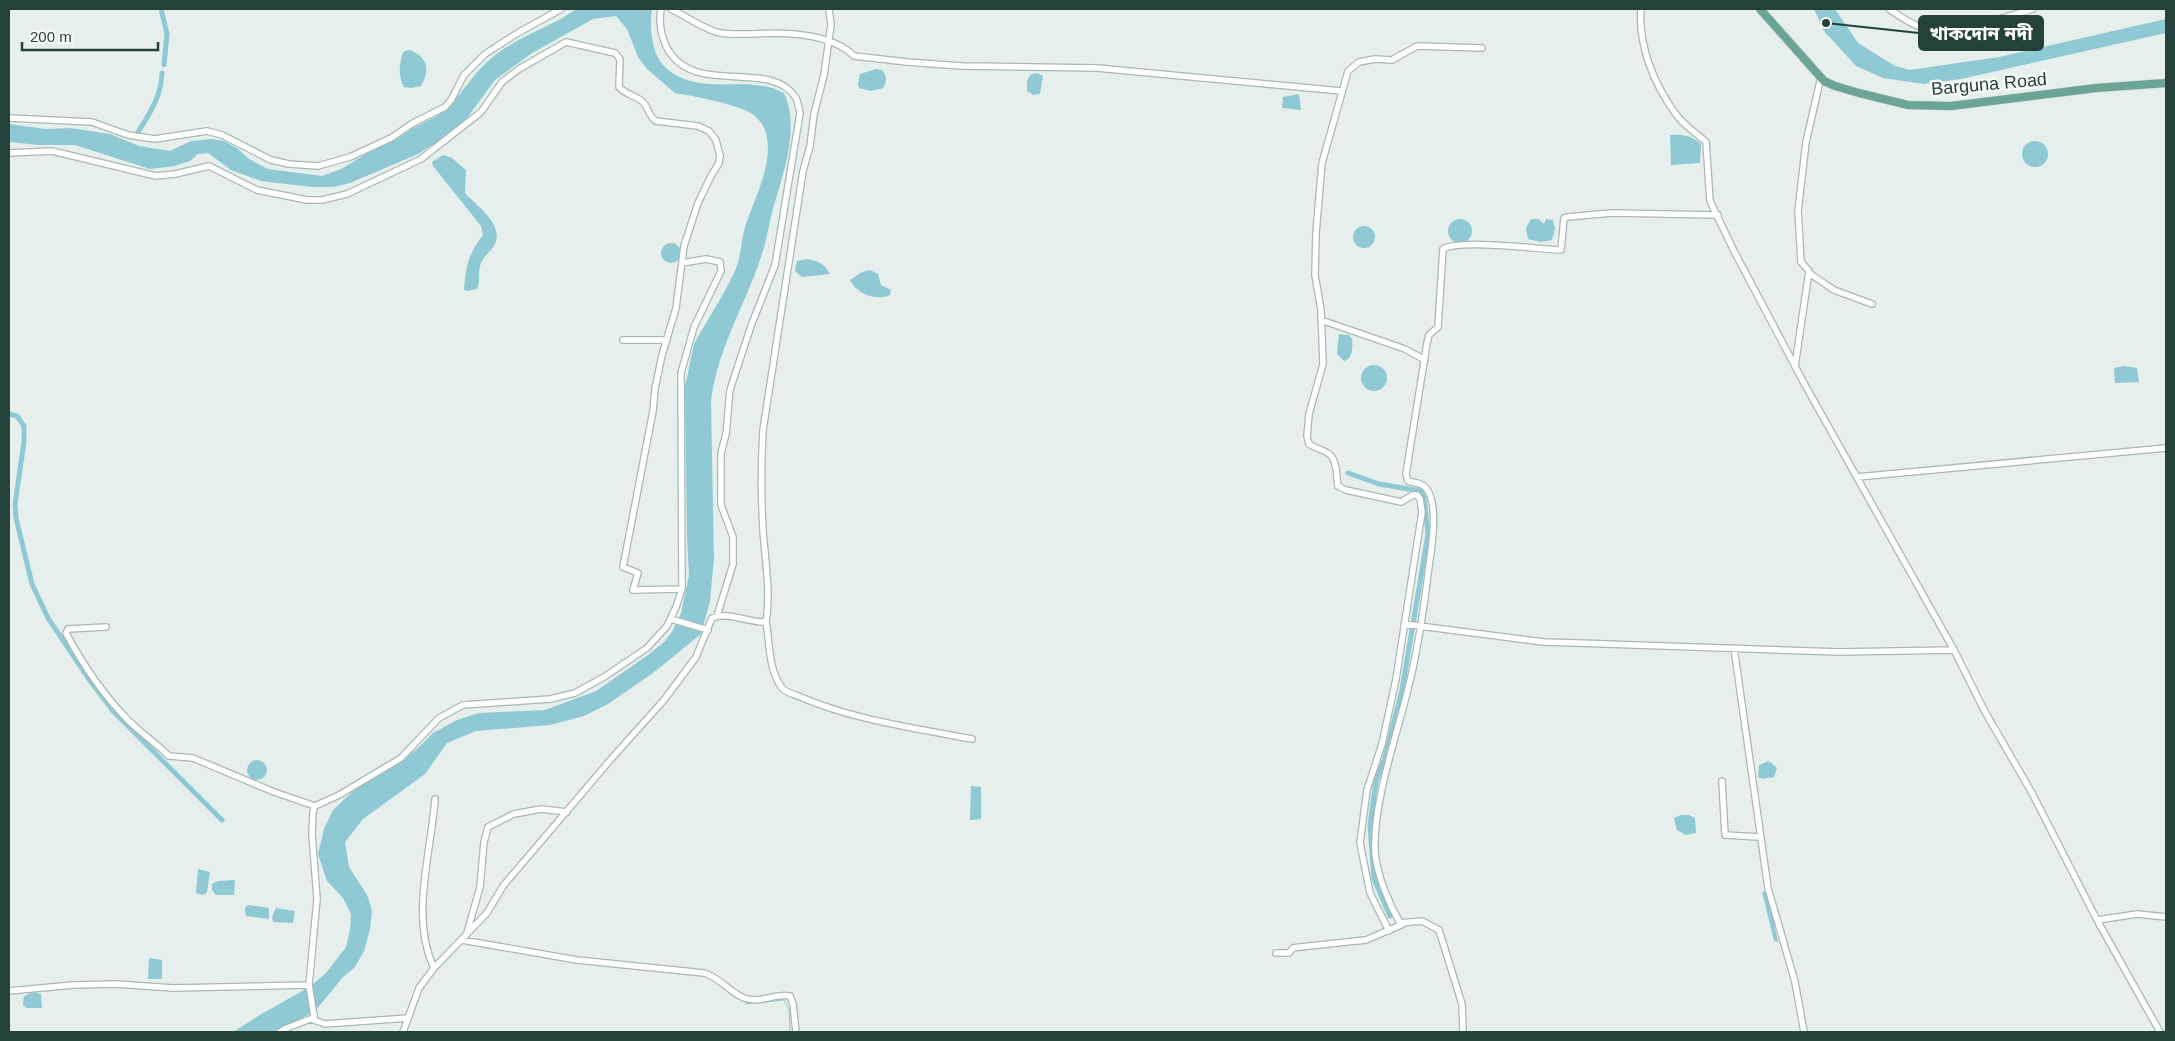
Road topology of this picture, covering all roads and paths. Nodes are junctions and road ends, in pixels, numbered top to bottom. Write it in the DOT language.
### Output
graph roads {
  1 [pos="561,9"];
  2 [pos="661,9"];
  3 [pos="671,9"];
  4 [pos="829,9"];
  5 [pos="1641,9"];
  6 [pos="1760,9"];
  7 [pos="1889,9"];
  8 [pos="2033,9"];
  9 [pos="829,40"];
  10 [pos="1482,48"];
  11 [pos="1820,77"];
  12 [pos="2166,83"];
  13 [pos="1341,92"];
  14 [pos="9,118"];
  15 [pos="9,153"];
  16 [pos="1718,216"];
  17 [pos="682,263"];
  18 [pos="1809,273"];
  19 [pos="1872,304"];
  20 [pos="1321,320"];
  21 [pos="623,340"];
  22 [pos="667,340"];
  23 [pos="1425,360"];
  24 [pos="1795,366"];
  25 [pos="2166,448"];
  26 [pos="1857,477"];
  27 [pos="682,589"];
  28 [pos="717,616"];
  29 [pos="672,619"];
  30 [pos="766,622"];
  31 [pos="1404,624"];
  32 [pos="1420,626"];
  33 [pos="106,627"];
  34 [pos="708,630"];
  35 [pos="1734,648"];
  36 [pos="1954,650"];
  37 [pos="972,739"];
  38 [pos="1722,781"];
  39 [pos="435,799"];
  40 [pos="316,806"];
  41 [pos="566,812"];
  42 [pos="1760,837"];
  43 [pos="2166,917"];
  44 [pos="2097,920"];
  45 [pos="1403,924"];
  46 [pos="1389,931"];
  47 [pos="464,937"];
  48 [pos="1276,953"];
  49 [pos="434,968"];
  50 [pos="309,985"];
  51 [pos="9,990"];
  52 [pos="312,1018"];
  53 [pos="408,1018"];
  54 [pos="280,1032"];
  55 [pos="403,1032"];
  56 [pos="796,1032"];
  57 [pos="1463,1032"];
  58 [pos="1804,1032"];
  59 [pos="2160,1032"];
  1 -- 14 [label="street"];
  2 -- 28 [label="street"];
  3 -- 9 [label="street"];
  4 -- 9 [label="street"];
  5 -- 16 [label="street"];
  6 -- 11 [label="main road, Barguna Road"];
  7 -- 8 [label="street"];
  9 -- 13 [label="street"];
  9 -- 30 [label="street"];
  10 -- 13 [label="street"];
  11 -- 12 [label="main road, Barguna Road"];
  11 -- 18 [label="street"];
  13 -- 20 [label="street"];
  15 -- 17 [label="street"];
  16 -- 23 [label="street"];
  16 -- 24 [label="street"];
  17 -- 22 [label="street"];
  17 -- 27 [label="street"];
  18 -- 19 [label="street"];
  18 -- 24 [label="street"];
  20 -- 23 [label="street"];
  20 -- 31 [label="street"];
  21 -- 22 [label="street"];
  22 -- 27 [label="street"];
  23 -- 32 [label="street"];
  24 -- 26 [label="street"];
  25 -- 26 [label="street"];
  26 -- 36 [label="street"];
  27 -- 29 [label="street"];
  28 -- 30 [label="street"];
  28 -- 34 [label="street"];
  29 -- 34 [label="street"];
  29 -- 40 [label="street"];
  30 -- 37 [label="street"];
  31 -- 32 [label="street"];
  31 -- 46 [label="street"];
  32 -- 35 [label="street"];
  32 -- 45 [label="street"];
  33 -- 40 [label="street"];
  34 -- 41 [label="street"];
  35 -- 36 [label="street"];
  35 -- 42 [label="street"];
  36 -- 44 [label="street"];
  38 -- 42 [label="street"];
  39 -- 49 [label="street"];
  40 -- 50 [label="street"];
  41 -- 47 [label="street"];
  41 -- 47 [label="street"];
  42 -- 58 [label="street"];
  43 -- 44 [label="street"];
  44 -- 59 [label="street"];
  45 -- 46 [label="street"];
  45 -- 57 [label="street"];
  46 -- 48 [label="street"];
  47 -- 49 [label="street"];
  47 -- 56 [label="street"];
  49 -- 53 [label="street"];
  50 -- 51 [label="street"];
  50 -- 52 [label="street"];
  52 -- 53 [label="street"];
  52 -- 54 [label="street"];
  53 -- 55 [label="street"];
}
